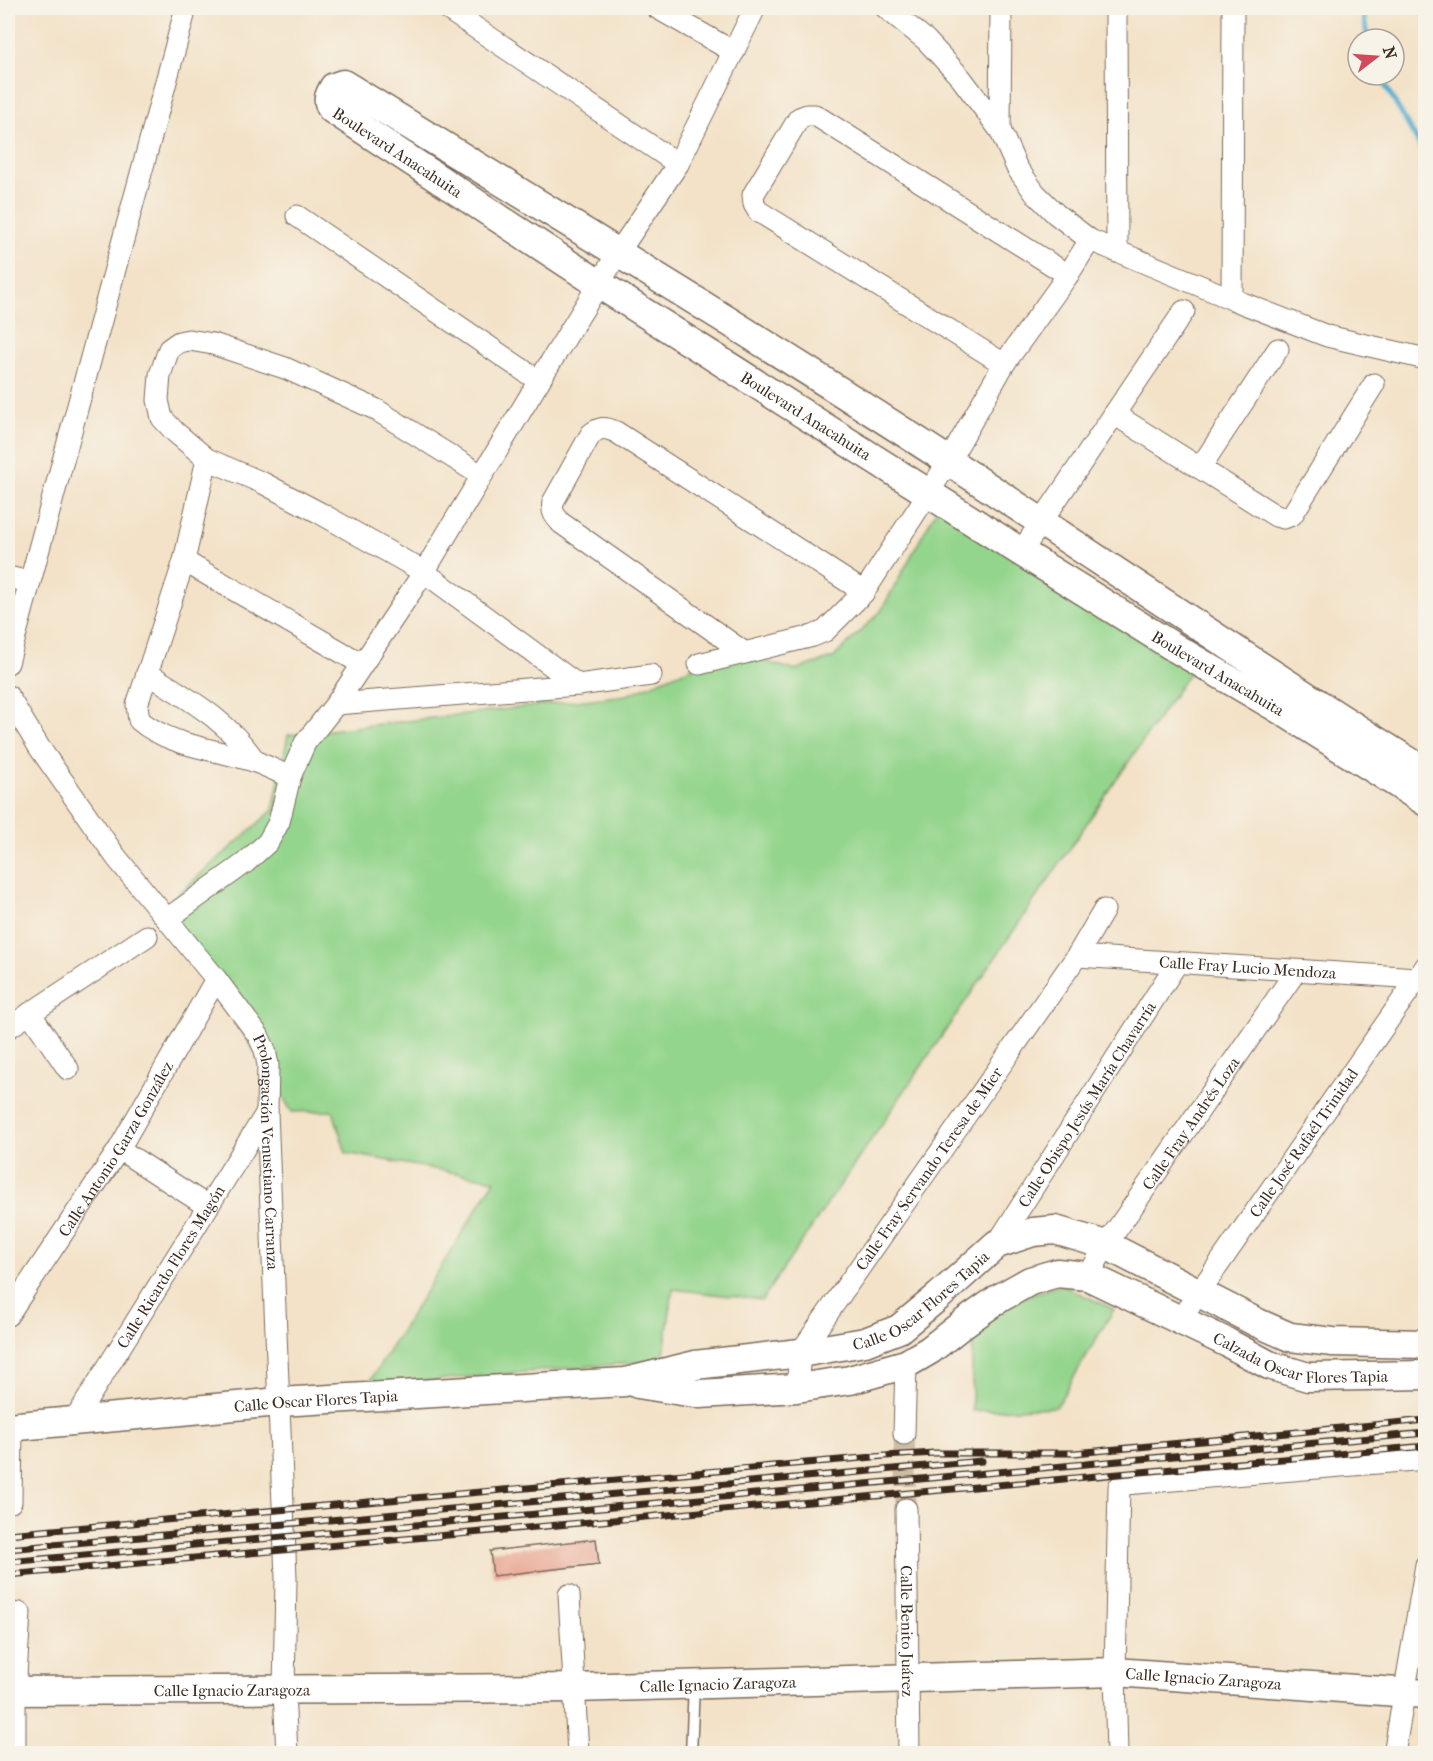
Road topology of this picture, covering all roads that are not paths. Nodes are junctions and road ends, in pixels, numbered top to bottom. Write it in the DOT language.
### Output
graph roads {
  1 [pos="186,8"];
  2 [pos="446,8"];
  3 [pos="657,8"];
  4 [pos="755,8"];
  5 [pos="886,8"];
  6 [pos="1001,8"];
  7 [pos="1116,8"];
  8 [pos="1233,8"];
  9 [pos="734,52"];
  10 [pos="1000,130"];
  11 [pos="678,164"];
  12 [pos="297,216"];
  13 [pos="1090,240"];
  14 [pos="1117,252"];
  15 [pos="618,253"];
  16 [pos="1068,275"];
  17 [pos="599,284"];
  18 [pos="1232,299"];
  19 [pos="1184,311"];
  20 [pos="1278,349"];
  21 [pos="1425,359"];
  22 [pos="1004,364"];
  23 [pos="538,381"];
  24 [pos="1374,384"];
  25 [pos="1114,414"];
  26 [pos="207,459"];
  27 [pos="949,461"];
  28 [pos="1200,468"];
  29 [pos="481,475"];
  30 [pos="928,493"];
  31 [pos="1041,522"];
  32 [pos="1021,552"];
  33 [pos="184,561"];
  34 [pos="424,572"];
  35 [pos="8,577"];
  36 [pos="29,582"];
  37 [pos="864,592"];
  38 [pos="745,653"];
  39 [pos="8,663"];
  40 [pos="362,664"];
  41 [pos="699,664"];
  42 [pos="147,673"];
  43 [pos="651,675"];
  44 [pos="578,685"];
  45 [pos="8,696"];
  46 [pos="1289,701"];
  47 [pos="336,704"];
  48 [pos="256,762"];
  49 [pos="1425,772"];
  50 [pos="290,777"];
  51 [pos="1425,802"];
  52 [pos="1104,910"];
  53 [pos="167,920"];
  54 [pos="147,936"];
  55 [pos="1077,956"];
  56 [pos="1177,963"];
  57 [pos="1296,971"];
  58 [pos="1421,972"];
  59 [pos="216,979"];
  60 [pos="30,1013"];
  61 [pos="8,1028"];
  62 [pos="68,1069"];
  63 [pos="267,1112"];
  64 [pos="119,1149"];
  65 [pos="207,1206"];
  66 [pos="997,1244"];
  67 [pos="1106,1245"];
  68 [pos="36,1273"];
  69 [pos="1088,1276"];
  70 [pos="8,1290"];
  71 [pos="1198,1293"];
  72 [pos="8,1315"];
  73 [pos="1180,1320"];
  74 [pos="1424,1343"];
  75 [pos="800,1353"];
  76 [pos="906,1364"];
  77 [pos="1414,1376"];
  78 [pos="625,1382"];
  79 [pos="797,1388"];
  80 [pos="279,1402"];
  81 [pos="74,1421"];
  82 [pos="10,1427"];
  83 [pos="904,1434"];
  84 [pos="1425,1459"];
  85 [pos="10,1502"];
  86 [pos="906,1509"];
  87 [pos="1425,1565"];
  88 [pos="569,1595"];
  89 [pos="20,1613"];
  90 [pos="1115,1672"];
  91 [pos="908,1678"];
  92 [pos="694,1684"];
  93 [pos="574,1688"];
  94 [pos="11,1691"];
  95 [pos="284,1691"];
  96 [pos="1415,1693"];
  97 [pos="15,1754"];
  98 [pos="287,1754"];
  99 [pos="578,1754"];
  100 [pos="691,1754"];
  101 [pos="909,1754"];
  102 [pos="1117,1754"];
  103 [pos="1394,1754"];
  1 -- 36 [label="street"];
  2 -- 11 [label="street"];
  3 -- 9 [label="street"];
  4 -- 9 [label="street"];
  5 -- 10 [label="street"];
  6 -- 10 [label="street"];
  7 -- 14 [label="street"];
  8 -- 18 [label="street"];
  9 -- 11 [label="street"];
  10 -- 13 [label="street"];
  11 -- 15 [label="street"];
  12 -- 23 [label="street"];
  13 -- 14 [label="street"];
  13 -- 16 [label="street"];
  14 -- 18 [label="street"];
  15 -- 17 [label="street"];
  15 -- 17 [label="street, Boulevard Anacahuita"];
  15 -- 27 [label="street, Boulevard Anacahuita"];
  16 -- 22 [label="street"];
  16 -- 22 [label="street"];
  17 -- 23 [label="street"];
  17 -- 30 [label="street, Boulevard Anacahuita"];
  18 -- 21 [label="street"];
  19 -- 25 [label="street"];
  20 -- 28 [label="street"];
  22 -- 27 [label="street"];
  23 -- 29 [label="street"];
  24 -- 28 [label="street"];
  25 -- 28 [label="street"];
  25 -- 31 [label="street"];
  26 -- 29 [label="street"];
  26 -- 33 [label="street"];
  26 -- 34 [label="street"];
  27 -- 30 [label="street"];
  27 -- 31 [label="street, Boulevard Anacahuita"];
  29 -- 34 [label="street"];
  30 -- 32 [label="street, Boulevard Anacahuita"];
  30 -- 37 [label="street"];
  31 -- 32 [label="street"];
  31 -- 46 [label="street, Boulevard Anacahuita"];
  32 -- 46 [label="street, Boulevard Anacahuita"];
  33 -- 40 [label="street"];
  33 -- 42 [label="street"];
  34 -- 40 [label="street"];
  34 -- 44 [label="street"];
  35 -- 36 [label="street"];
  36 -- 39 [label="street"];
  37 -- 38 [label="street"];
  37 -- 38 [label="street"];
  38 -- 41 [label="street"];
  40 -- 47 [label="street"];
  42 -- 48 [label="street"];
  42 -- 48 [label="street"];
  43 -- 44 [label="street"];
  44 -- 47 [label="street"];
  45 -- 53 [label="street, Prolongación Venustiano Carranza"];
  46 -- 49 [label="street, Boulevard Anacahuita"];
  46 -- 51 [label="street, Boulevard Anacahuita"];
  47 -- 50 [label="street"];
  48 -- 50 [label="street"];
  50 -- 53 [label="street"];
  52 -- 55 [label="street, Calle Fray Servando Teresa de Mier"];
  53 -- 59 [label="street, Prolongación Venustiano Carranza"];
  54 -- 60 [label="street"];
  55 -- 56 [label="street, Calle Fray Lucio Mendoza"];
  55 -- 75 [label="street, Calle Fray Servando Teresa de Mier"];
  56 -- 57 [label="street, Calle Fray Lucio Mendoza"];
  56 -- 66 [label="street, Calle Obispo Jesús María Chavarría"];
  57 -- 58 [label="street, Calle Fray Lucio Mendoza"];
  57 -- 67 [label="street, Calle Fray Andrés Loza"];
  58 -- 71 [label="street, Calle José Rafaél Trinidad"];
  59 -- 63 [label="street, Prolongación Venustiano Carranza"];
  59 -- 64 [label="street, Calle Antonio Garza González"];
  60 -- 61 [label="street"];
  60 -- 62 [label="street"];
  63 -- 65 [label="street, Calle Ricardo Flores Magón"];
  63 -- 80 [label="street, Prolongación Venustiano Carranza"];
  64 -- 65 [label="street"];
  64 -- 68 [label="street, Calle Antonio Garza González"];
  65 -- 81 [label="street, Calle Ricardo Flores Magón"];
  66 -- 67 [label="street, Calle Oscar Flores Tapia"];
  66 -- 75 [label="street, Calle Oscar Flores Tapia"];
  67 -- 69 [label="street, Calle Fray Andrés Loza"];
  67 -- 71 [label="street, Calle Oscar Flores Tapia"];
  68 -- 70 [label="street"];
  68 -- 72 [label="street, Calle Antonio Garza González"];
  69 -- 73 [label="street, Calle Oscar Flores Tapia"];
  69 -- 76 [label="street, Calle Oscar Flores Tapia"];
  71 -- 73 [label="street, Calle José Rafaél Trinidad"];
  71 -- 74 [label="street, Calzada Oscar Flores Tapia"];
  73 -- 77 [label="street, Calzada Oscar Flores Tapia"];
  74 -- 77 [label="street"];
  75 -- 78 [label="street, Calle Oscar Flores Tapia"];
  75 -- 79 [label="street"];
  76 -- 79 [label="street, Calle Oscar Flores Tapia"];
  76 -- 83 [label="street"];
  78 -- 79 [label="street, Calle Oscar Flores Tapia"];
  78 -- 80 [label="street, Calle Oscar Flores Tapia"];
  80 -- 81 [label="street, Calle Oscar Flores Tapia"];
  80 -- 95 [label="street, Prolongación Venustiano Carranza"];
  81 -- 82 [label="street, Calle Oscar Flores Tapia"];
  82 -- 85 [label="street"];
  84 -- 90 [label="street"];
  86 -- 91 [label="street, Calle Benito Juárez"];
  87 -- 96 [label="street"];
  88 -- 93 [label="street"];
  89 -- 94 [label="street"];
  90 -- 91 [label="street, Calle Ignacio Zaragoza"];
  90 -- 96 [label="street, Calle Ignacio Zaragoza"];
  90 -- 102 [label="street"];
  91 -- 92 [label="street, Calle Ignacio Zaragoza"];
  91 -- 101 [label="street, Calle Benito Juárez"];
  92 -- 93 [label="street, Calle Ignacio Zaragoza"];
  92 -- 100 [label="lane"];
  93 -- 95 [label="street, Calle Ignacio Zaragoza"];
  93 -- 99 [label="street"];
  94 -- 95 [label="street, Calle Ignacio Zaragoza"];
  94 -- 97 [label="street"];
  95 -- 98 [label="street, Prolongación Venustiano Carranza"];
  96 -- 103 [label="street"];
}
